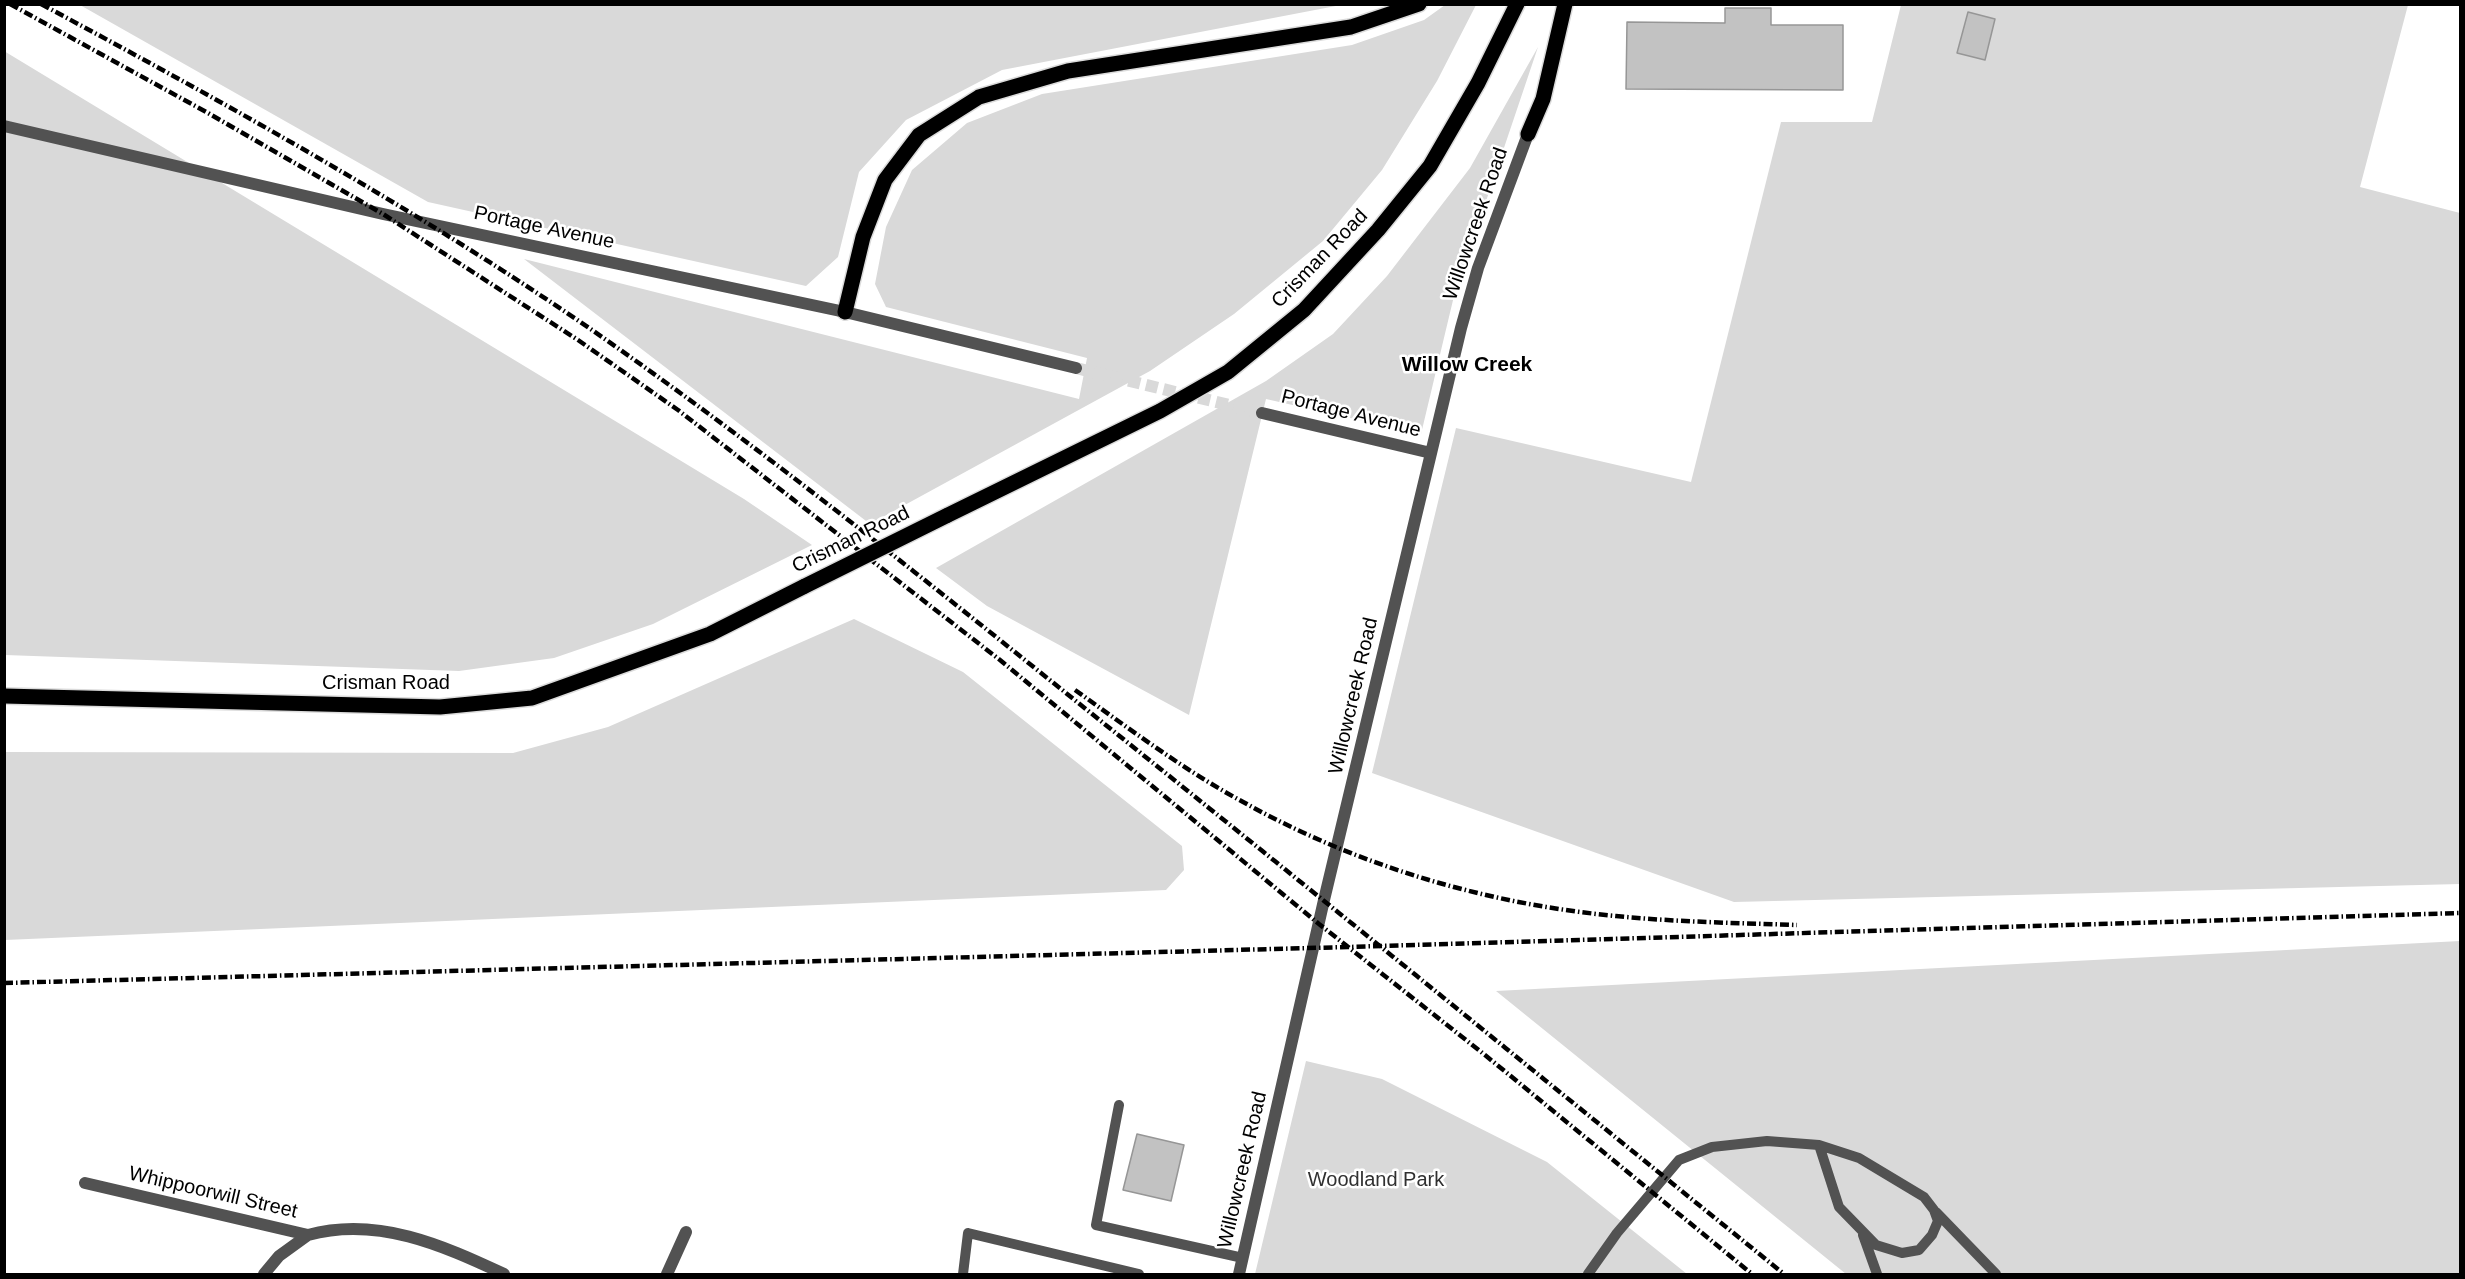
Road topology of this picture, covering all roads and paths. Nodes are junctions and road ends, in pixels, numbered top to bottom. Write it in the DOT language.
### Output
graph roads {
  1 [pos="1419,4"];
  2 [pos="1517,4"];
  3 [pos="1565,4"];
  4 [pos="4,126"];
  5 [pos="1528,134"];
  6 [pos="845,312"];
  7 [pos="1076,368"];
  8 [pos="1262,413"];
  9 [pos="1431,453"];
  10 [pos="4,696"];
  11 [pos="1119,1106"];
  12 [pos="1819,1145"];
  13 [pos="85,1183"];
  14 [pos="1934,1210"];
  15 [pos="686,1232"];
  16 [pos="308,1235"];
  17 [pos="1863,1235"];
  18 [pos="1243,1258"];
  19 [pos="264,1275"];
  20 [pos="504,1275"];
  21 [pos="667,1275"];
  22 [pos="963,1275"];
  23 [pos="1138,1275"];
  24 [pos="1239,1275"];
  25 [pos="1588,1275"];
  26 [pos="1877,1275"];
  27 [pos="1996,1275"];
  1 -- 6 [label="main road"];
  2 -- 10 [label="main road, Crisman Road, bridge"];
  3 -- 5 [label="main road"];
  4 -- 6 [label="street, Portage Avenue"];
  5 -- 9 [label="street, Willowcreek Road"];
  6 -- 7 [label="street, Portage Avenue"];
  8 -- 9 [label="street, Portage Avenue"];
  9 -- 18 [label="street, Willowcreek Road"];
  11 -- 18 [label="lane"];
  12 -- 14 [label="lane"];
  12 -- 17 [label="lane"];
  12 -- 25 [label="lane"];
  13 -- 16 [label="street, Whippoorwill Street"];
  14 -- 17 [label="lane"];
  14 -- 27 [label="lane"];
  15 -- 21 [label="street"];
  16 -- 19 [label="street"];
  16 -- 20 [label="street, Whippoorwill Street"];
  17 -- 26 [label="lane"];
  18 -- 24 [label="street, Willowcreek Road"];
  22 -- 23 [label="lane"];
}
